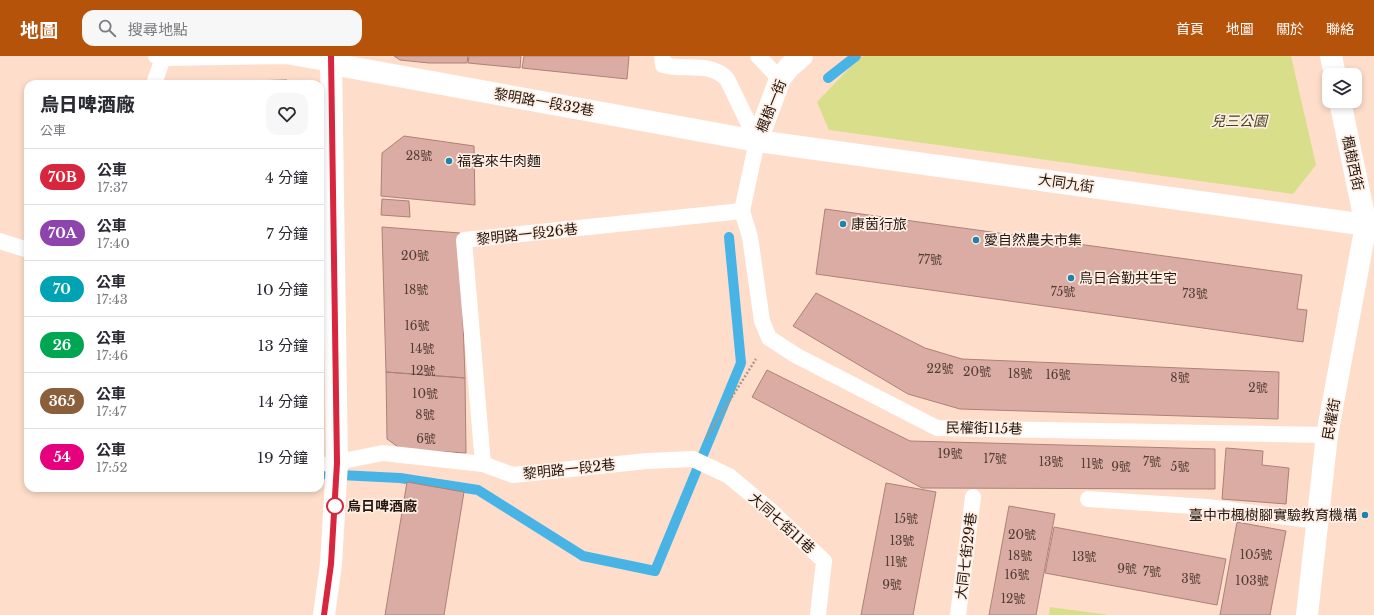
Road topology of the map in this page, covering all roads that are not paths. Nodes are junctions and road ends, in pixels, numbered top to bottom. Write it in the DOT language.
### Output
graph roads {
  1 [pos="662,56"];
  2 [pos="758,56"];
  3 [pos="802,56"];
  4 [pos="1331,56"];
  5 [pos="160,57"];
  6 [pos="331,60"];
  7 [pos="1334,68"];
  8 [pos="780,79"];
  9 [pos="155,80"];
  10 [pos="1342,108"];
  11 [pos="757,141"];
  12 [pos="742,211"];
  13 [pos="1370,226"];
  14 [pos="0,241"];
  15 [pos="24,249"];
  16 [pos="1327,435"];
  17 [pos="692,459"];
  18 [pos="333,464"];
  19 [pos="483,464"];
  20 [pos="973,497"];
  21 [pos="1088,499"];
  22 [pos="1318,521"];
  23 [pos="324,615"];
  24 [pos="818,615"];
  25 [pos="958,615"];
  26 [pos="1307,615"];
  1 -- 11 [label="lane"];
  2 -- 8 [label="lane"];
  3 -- 8 [label="street, 楓樹一街"];
  4 -- 7 [label="street"];
  5 -- 6 [label="lane"];
  5 -- 9 [label="lane"];
  6 -- 11 [label="street, 黎明路一段32巷"];
  6 -- 18 [label="street"];
  8 -- 11 [label="street, 楓樹一街"];
  10 -- 13 [label="street, 楓樹西街"];
  11 -- 12 [label="lane"];
  11 -- 13 [label="street, 大同九街"];
  12 -- 16 [label="lane, 民權街115巷"];
  12 -- 19 [label="lane, 黎明路一段26巷"];
  13 -- 16 [label="street, 民權街"];
  14 -- 15 [label="lane"];
  16 -- 22 [label="street, 民權街"];
  17 -- 19 [label="lane, 黎明路一段2巷"];
  17 -- 24 [label="lane, 大同七街11巷"];
  18 -- 19 [label="lane, 黎明路一段2巷"];
  18 -- 23 [label="street"];
  20 -- 25 [label="lane, 大同七街29巷"];
  21 -- 22 [label="lane"];
  22 -- 26 [label="street, 民權街"];
}
